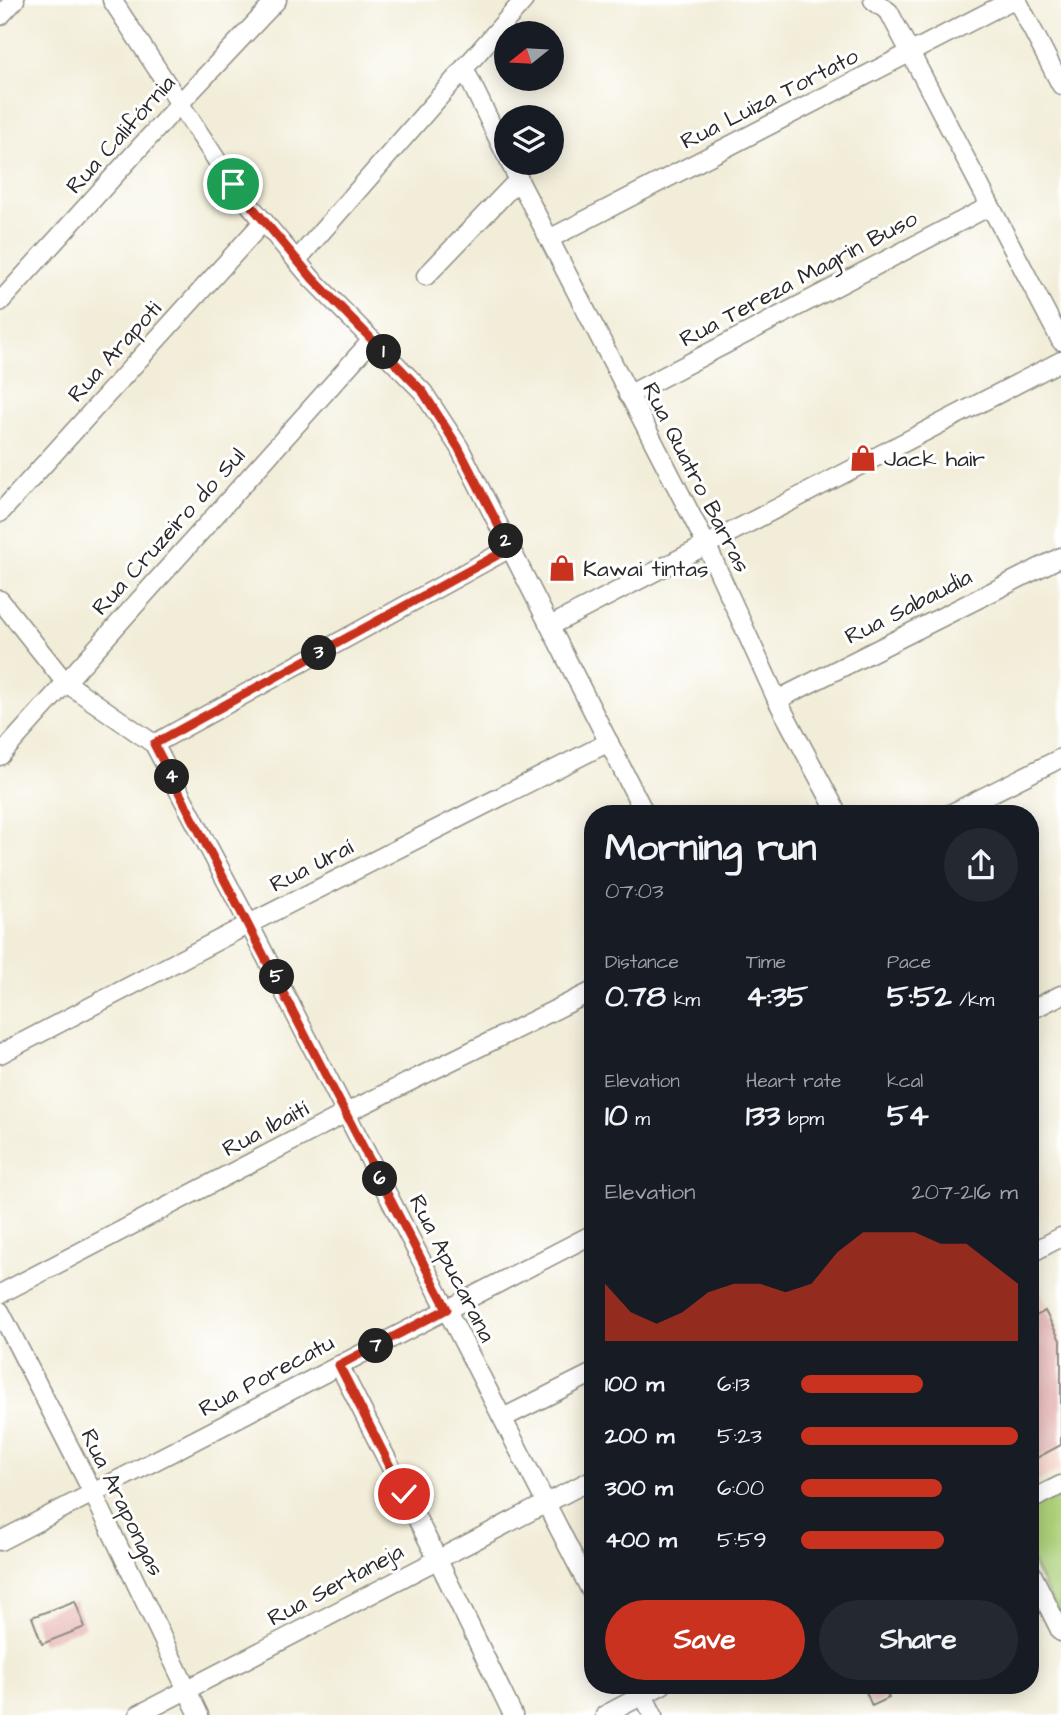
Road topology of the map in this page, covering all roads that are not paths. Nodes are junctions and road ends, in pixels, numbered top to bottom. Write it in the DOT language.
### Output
graph roads {
  1 [pos="15,0"];
  2 [pos="277,0"];
  3 [pos="524,0"];
  4 [pos="873,0"];
  5 [pos="1014,0"];
  6 [pos="122,4"];
  7 [pos="0,16"];
  8 [pos="910,53"];
  9 [pos="464,68"];
  10 [pos="1061,85"];
  11 [pos="181,102"];
  12 [pos="494,130"];
  13 [pos="516,175"];
  14 [pos="519,180"];
  15 [pos="990,206"];
  16 [pos="264,221"];
  17 [pos="549,239"];
  18 [pos="297,260"];
  19 [pos="426,276"];
  20 [pos="0,302"];
  21 [pos="372,340"];
  22 [pos="1061,341"];
  23 [pos="1061,360"];
  24 [pos="628,394"];
  25 [pos="0,513"];
  26 [pos="706,544"];
  27 [pos="510,548"];
  28 [pos="1061,557"];
  29 [pos="0,600"];
  30 [pos="550,626"];
  31 [pos="65,682"];
  32 [pos="777,700"];
  33 [pos="609,742"];
  34 [pos="154,744"];
  35 [pos="0,756"];
  36 [pos="1061,758"];
  37 [pos="640,805"];
  38 [pos="833,805"];
  39 [pos="968,805"];
  40 [pos="249,924"];
  41 [pos="584,995"];
  42 [pos="1061,995"];
  43 [pos="1039,1006"];
  44 [pos="0,1055"];
  45 [pos="346,1113"];
  46 [pos="1061,1237"];
  47 [pos="584,1239"];
  48 [pos="1039,1249"];
  49 [pos="0,1294"];
  50 [pos="447,1309"];
  51 [pos="0,1311"];
  52 [pos="339,1365"];
  53 [pos="584,1378"];
  54 [pos="503,1418"];
  55 [pos="584,1484"];
  56 [pos="1061,1485"];
  57 [pos="93,1493"];
  58 [pos="1039,1496"];
  59 [pos="547,1503"];
  60 [pos="0,1541"];
  61 [pos="437,1558"];
  62 [pos="584,1575"];
  63 [pos="1039,1588"];
  64 [pos="1061,1632"];
  65 [pos="186,1691"];
  66 [pos="634,1694"];
  67 [pos="642,1694"];
  68 [pos="138,1715"];
  69 [pos="199,1715"];
  70 [pos="513,1715"];
  71 [pos="605,1715"];
  72 [pos="653,1715"];
  1 -- 7 [label="street"];
  2 -- 11 [label="street, Rua Califórnia"];
  3 -- 9 [label="street"];
  4 -- 8 [label="street"];
  5 -- 8 [label="street, Rua Luiza Tortato"];
  5 -- 10 [label="street"];
  6 -- 11 [label="street"];
  8 -- 15 [label="street"];
  8 -- 17 [label="street, Rua Luiza Tortato"];
  9 -- 12 [label="street"];
  9 -- 18 [label="street"];
  11 -- 16 [label="street"];
  11 -- 20 [label="street, Rua Califórnia"];
  13 -- 14 [label="street, Rua Quatro Barras"];
  14 -- 17 [label="street, Rua Quatro Barras"];
  14 -- 19 [label="street"];
  15 -- 22 [label="street"];
  15 -- 24 [label="street, Rua Tereza Magrin Buso"];
  16 -- 18 [label="street"];
  16 -- 25 [label="street, Rua Arapoti"];
  17 -- 24 [label="street, Rua Quatro Barras"];
  18 -- 21 [label="street"];
  21 -- 27 [label="street"];
  21 -- 31 [label="street, Rua Cruzeiro do Sul"];
  23 -- 26 [label="street"];
  24 -- 26 [label="street, Rua Quatro Barras"];
  26 -- 30 [label="street"];
  26 -- 32 [label="street, Rua Quatro Barras"];
  27 -- 30 [label="street"];
  27 -- 34 [label="street"];
  28 -- 32 [label="street, Rua Sabaudia"];
  29 -- 31 [label="street, Rua Apucarana"];
  30 -- 33 [label="street"];
  31 -- 34 [label="street, Rua Apucarana"];
  31 -- 35 [label="street, Rua Cruzeiro do Sul"];
  32 -- 38 [label="street, Rua Quatro Barras"];
  33 -- 37 [label="street"];
  33 -- 40 [label="street, Rua Uraí"];
  34 -- 40 [label="street, Rua Apucarana"];
  36 -- 39 [label="street"];
  40 -- 44 [label="street, Rua Uraí"];
  40 -- 45 [label="street, Rua Apucarana"];
  41 -- 45 [label="street, Rua Ibaití"];
  42 -- 43 [label="street"];
  45 -- 49 [label="street, Rua Ibaití"];
  45 -- 50 [label="street, Rua Apucarana"];
  46 -- 48 [label="street"];
  47 -- 50 [label="street, Rua Porecatu"];
  50 -- 52 [label="street, Rua Porecatu"];
  50 -- 54 [label="street, Rua Apucarana"];
  51 -- 57 [label="street, Rua Arapongas"];
  52 -- 57 [label="street, Rua Porecatu"];
  52 -- 61 [label="street"];
  53 -- 54 [label="street"];
  54 -- 59 [label="street, Rua Apucarana"];
  55 -- 59 [label="street, Rua Sertaneja"];
  56 -- 58 [label="street"];
  57 -- 60 [label="street, Rua Porecatu"];
  57 -- 65 [label="street, Rua Arapongas"];
  59 -- 61 [label="street, Rua Sertaneja"];
  59 -- 62 [label="street, Rua Apucarana"];
  61 -- 65 [label="street, Rua Sertaneja"];
  61 -- 70 [label="street"];
  63 -- 64 [label="street"];
  65 -- 68 [label="street, Rua Sertaneja"];
  65 -- 69 [label="street, Rua Arapongas"];
  66 -- 71 [label="street"];
  67 -- 72 [label="street"];
}
